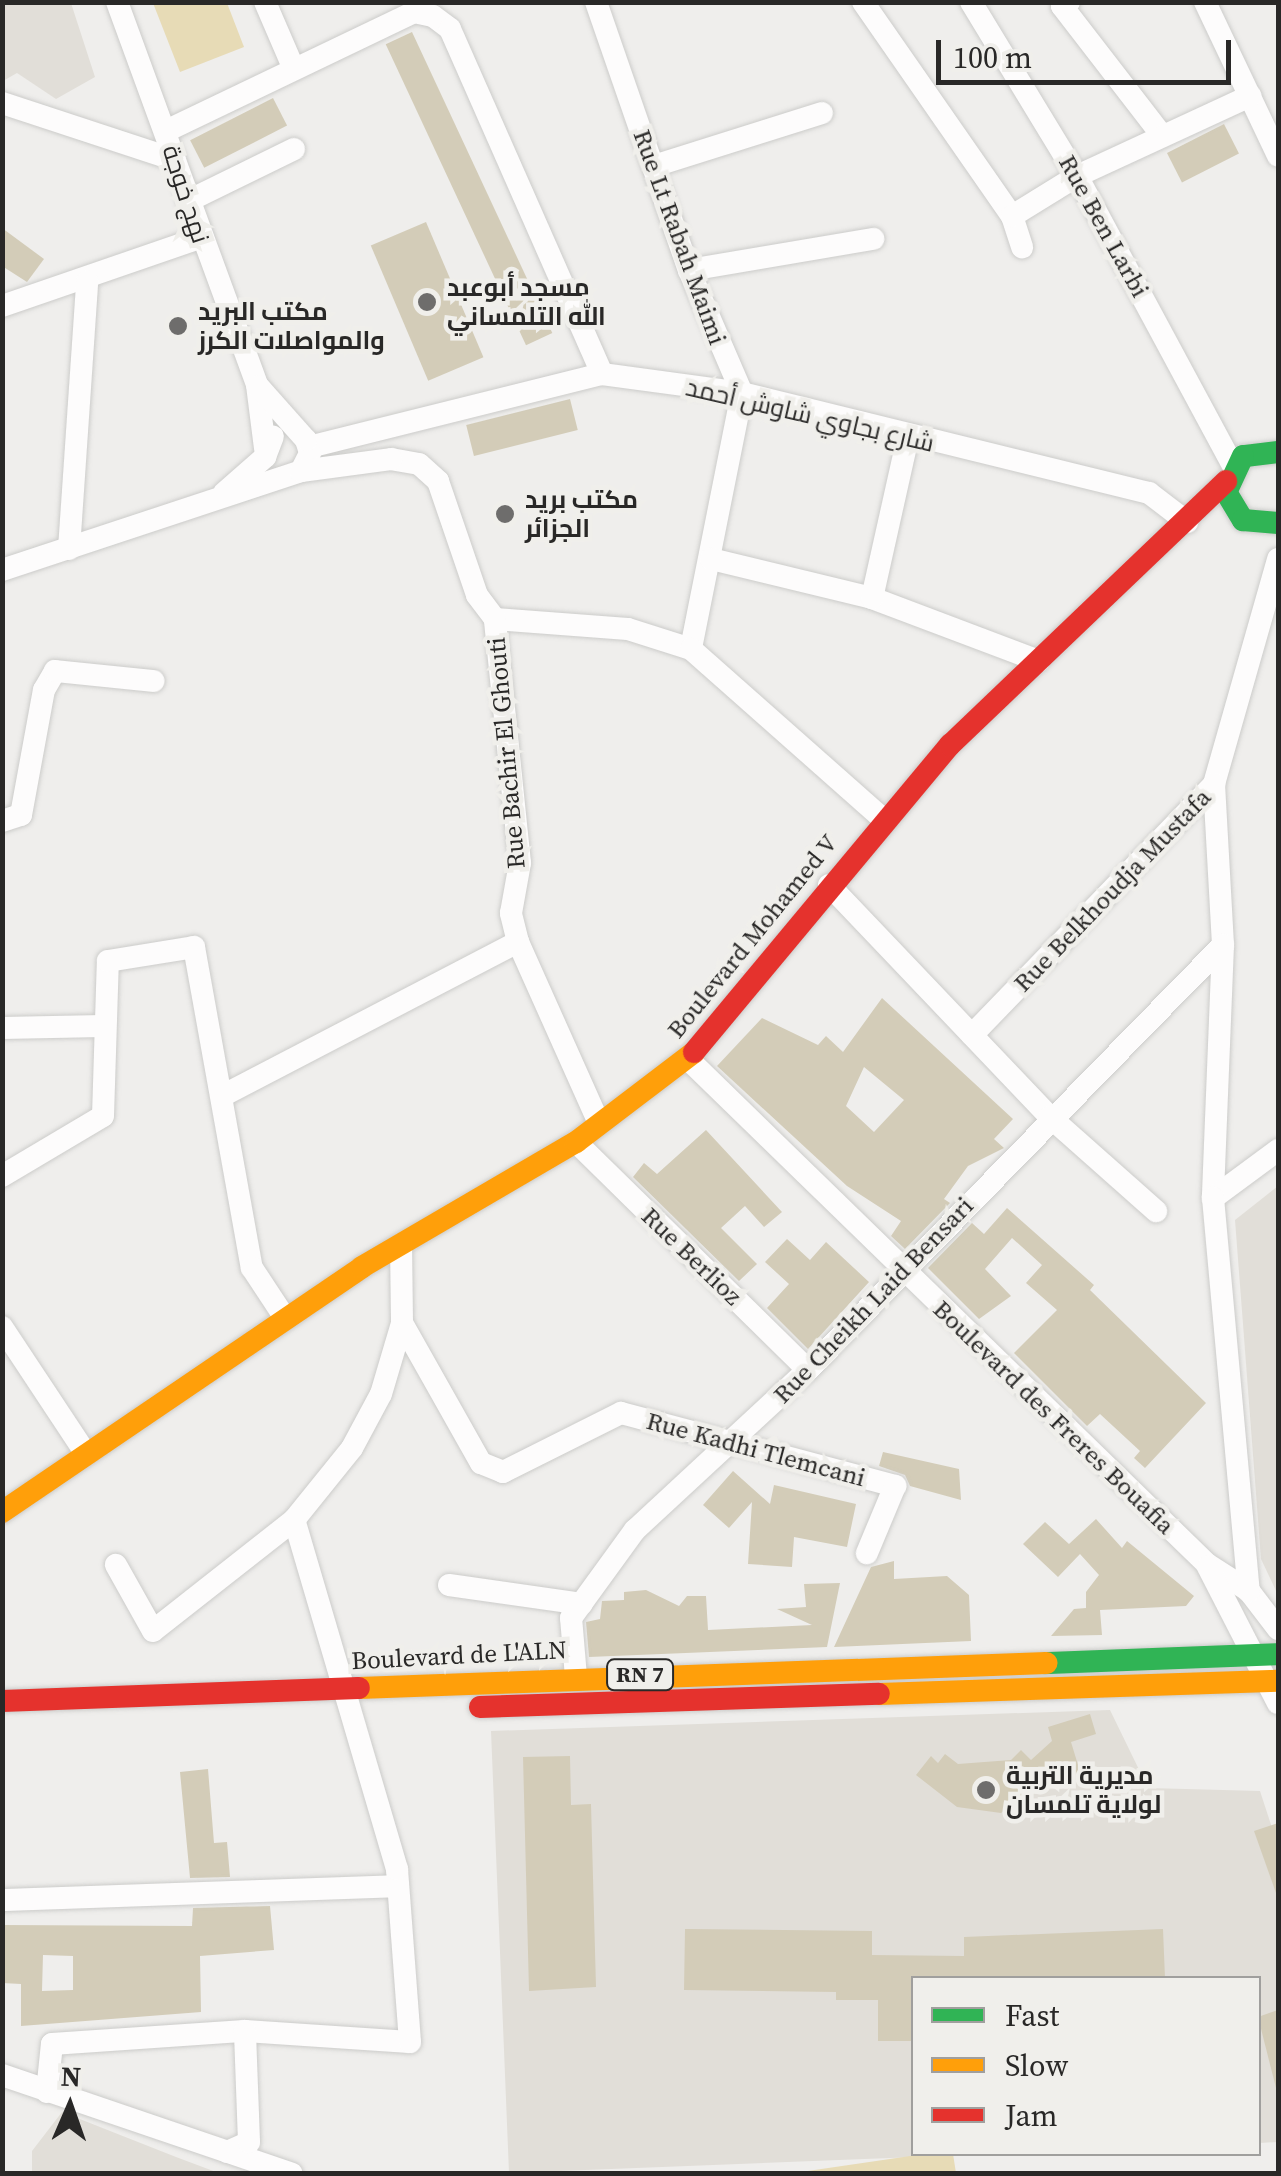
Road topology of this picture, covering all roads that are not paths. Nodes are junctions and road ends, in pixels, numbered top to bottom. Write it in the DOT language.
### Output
graph roads {
  1 [pos="116,2"];
  2 [pos="264,2"];
  3 [pos="596,2"];
  4 [pos="863,2"];
  5 [pos="971,2"];
  6 [pos="1069,2"];
  7 [pos="1205,2"];
  8 [pos="293,67"];
  9 [pos="1250,96"];
  10 [pos="2,103"];
  11 [pos="822,114"];
  12 [pos="166,131"];
  13 [pos="1161,134"];
  14 [pos="294,149"];
  15 [pos="1278,156"];
  16 [pos="175,160"];
  17 [pos="654,166"];
  18 [pos="1078,176"];
  19 [pos="188,201"];
  20 [pos="1012,216"];
  21 [pos="200,238"];
  22 [pos="874,239"];
  23 [pos="1022,247"];
  24 [pos="689,270"];
  25 [pos="87,282"];
  26 [pos="2,306"];
  27 [pos="602,374"];
  28 [pos="257,385"];
  29 [pos="742,393"];
  30 [pos="908,437"];
  31 [pos="305,441"];
  32 [pos="1277,450"];
  33 [pos="265,452"];
  34 [pos="1232,464"];
  35 [pos="296,474"];
  36 [pos="214,502"];
  37 [pos="1234,511"];
  38 [pos="1187,522"];
  39 [pos="1278,524"];
  40 [pos="69,549"];
  41 [pos="711,559"];
  42 [pos="1278,559"];
  43 [pos="2,570"];
  44 [pos="872,598"];
  45 [pos="495,619"];
  46 [pos="690,649"];
  47 [pos="1039,661"];
  48 [pos="153,681"];
  49 [pos="1214,784"];
  50 [pos="884,819"];
  51 [pos="2,821"];
  52 [pos="829,885"];
  53 [pos="518,942"];
  54 [pos="1223,946"];
  55 [pos="103,1026"];
  56 [pos="2,1028"];
  57 [pos="972,1036"];
  58 [pos="688,1059"];
  59 [pos="222,1096"];
  60 [pos="1050,1117"];
  61 [pos="599,1122"];
  62 [pos="576,1142"];
  63 [pos="1278,1150"];
  64 [pos="2,1176"];
  65 [pos="1213,1198"];
  66 [pos="1156,1211"];
  67 [pos="402,1245"];
  68 [pos="902,1270"];
  69 [pos="285,1318"];
  70 [pos="402,1324"];
  71 [pos="2,1326"];
  72 [pos="808,1370"];
  73 [pos="731,1444"];
  74 [pos="84,1451"];
  75 [pos="2,1512"];
  76 [pos="294,1520"];
  77 [pos="867,1553"];
  78 [pos="1207,1564"];
  79 [pos="116,1565"];
  80 [pos="449,1586"];
  81 [pos="1249,1591"];
  82 [pos="582,1604"];
  83 [pos="1278,1629"];
  84 [pos="1278,1654"];
  85 [pos="1252,1655"];
  86 [pos="576,1677"];
  87 [pos="1271,1681"];
  88 [pos="339,1688"];
  89 [pos="2,1701"];
  90 [pos="1278,1703"];
  91 [pos="346,1712"];
  92 [pos="2,1724"];
  93 [pos="398,1886"];
  94 [pos="2,1900"];
  95 [pos="245,2031"];
  96 [pos="2,2076"];
  97 [pos="47,2092"];
  98 [pos="227,2152"];
  99 [pos="292,2174"];
  1 -- 12 [label="street, نهج خوجة"];
  2 -- 8 [label="street"];
  3 -- 17 [label="street, Rue Lt Rabah Maimi"];
  4 -- 20 [label="street"];
  5 -- 18 [label="street, Rue Ben Larbi"];
  6 -- 13 [label="street"];
  7 -- 9 [label="street"];
  8 -- 12 [label="street"];
  8 -- 27 [label="street"];
  9 -- 13 [label="street"];
  9 -- 15 [label="street"];
  10 -- 16 [label="street"];
  11 -- 17 [label="street"];
  12 -- 16 [label="street, نهج خوجة"];
  13 -- 18 [label="street"];
  14 -- 19 [label="street"];
  16 -- 19 [label="street, نهج خوجة"];
  17 -- 24 [label="street, Rue Lt Rabah Maimi"];
  18 -- 20 [label="street"];
  18 -- 34 [label="street, Rue Ben Larbi"];
  19 -- 21 [label="street, نهج خوجة"];
  20 -- 23 [label="street"];
  21 -- 25 [label="street"];
  21 -- 28 [label="street, نهج خوجة"];
  22 -- 24 [label="street"];
  24 -- 29 [label="street, Rue Lt Rabah Maimi"];
  25 -- 26 [label="street"];
  25 -- 40 [label="street"];
  27 -- 29 [label="street, شارع بجاوي شاوش أحمد"];
  27 -- 31 [label="street, شارع بجاوي شاوش أحمد"];
  28 -- 31 [label="street, نهج خوجة"];
  28 -- 33 [label="street, نهج خوجة"];
  29 -- 30 [label="street, شارع بجاوي شاوش أحمد"];
  29 -- 41 [label="street"];
  30 -- 38 [label="street, شارع بجاوي شاوش أحمد"];
  30 -- 44 [label="street"];
  31 -- 33 [label="street, شارع بجاوي شاوش أحمد"];
  31 -- 35 [label="street"];
  32 -- 34 [label="main road"];
  33 -- 35 [label="street"];
  33 -- 36 [label="street"];
  34 -- 37 [label="main road"];
  34 -- 38 [label="main road, Boulevard Mohamed V"];
  35 -- 36 [label="street"];
  35 -- 45 [label="street, Rue Bachir El Ghouti"];
  36 -- 40 [label="street"];
  37 -- 38 [label="main road"];
  37 -- 39 [label="main road"];
  38 -- 47 [label="main road, Boulevard Mohamed V"];
  40 -- 43 [label="street"];
  41 -- 44 [label="street"];
  41 -- 46 [label="street"];
  42 -- 49 [label="street"];
  44 -- 47 [label="street"];
  45 -- 46 [label="street"];
  45 -- 53 [label="street, Rue Bachir El Ghouti"];
  46 -- 50 [label="street"];
  47 -- 50 [label="main road, Boulevard Mohamed V"];
  48 -- 51 [label="street"];
  49 -- 54 [label="street, Rue Belkhoudja Mustafa"];
  49 -- 57 [label="street, Rue Belkhoudja Mustafa"];
  50 -- 52 [label="main road, Boulevard Mohamed V"];
  52 -- 57 [label="street"];
  52 -- 58 [label="main road, Boulevard Mohamed V"];
  53 -- 59 [label="street"];
  53 -- 61 [label="street"];
  54 -- 60 [label="street, Rue Cheikh Laid Bensari"];
  54 -- 65 [label="street, Rue Belkhoudja Mustafa"];
  55 -- 56 [label="street"];
  55 -- 59 [label="street"];
  55 -- 64 [label="street"];
  57 -- 60 [label="street"];
  58 -- 61 [label="main road, Boulevard Mohamed V"];
  58 -- 68 [label="street, Boulevard des Freres Bouafia"];
  59 -- 69 [label="street"];
  60 -- 66 [label="street"];
  60 -- 68 [label="street, Rue Cheikh Laid Bensari"];
  61 -- 62 [label="main road, Boulevard Mohamed V"];
  62 -- 67 [label="main road, Boulevard Mohamed V"];
  62 -- 72 [label="street, Rue Berlioz"];
  63 -- 65 [label="street"];
  65 -- 81 [label="street, Rue Belkhoudja Mustafa"];
  67 -- 69 [label="main road, Boulevard Mohamed V"];
  67 -- 70 [label="street"];
  68 -- 72 [label="street, Rue Cheikh Laid Bensari"];
  68 -- 78 [label="street, Boulevard des Freres Bouafia"];
  69 -- 74 [label="main road, Boulevard Mohamed V"];
  70 -- 73 [label="street, Rue Kadhi Tlemcani"];
  70 -- 76 [label="street"];
  71 -- 74 [label="street"];
  72 -- 73 [label="street, Rue Cheikh Laid Bensari"];
  73 -- 77 [label="street, Rue Kadhi Tlemcani"];
  73 -- 82 [label="street, Rue Cheikh Laid Bensari"];
  74 -- 75 [label="main road, Boulevard Mohamed V"];
  76 -- 79 [label="street"];
  76 -- 88 [label="street"];
  78 -- 81 [label="street"];
  78 -- 85 [label="street"];
  80 -- 82 [label="street"];
  81 -- 83 [label="street"];
  82 -- 86 [label="street, Rue Cheikh Laid Bensari"];
  84 -- 85 [label="main road, Boulevard de L'ALN / RN 7"];
  85 -- 86 [label="main road, Boulevard de L'ALN / RN 7"];
  85 -- 87 [label="street"];
  86 -- 88 [label="main road, Boulevard de L'ALN / RN 7"];
  87 -- 90 [label="street"];
  87 -- 91 [label="main road, Boulevard de L'ALN / RN 7"];
  88 -- 89 [label="main road, Boulevard de L'ALN / RN 7"];
  88 -- 91 [label="street"];
  91 -- 92 [label="main road, Boulevard de L'ALN / RN 7"];
  91 -- 93 [label="street"];
  93 -- 94 [label="street"];
  93 -- 95 [label="street"];
  95 -- 97 [label="street"];
  95 -- 98 [label="street"];
  96 -- 97 [label="street"];
  97 -- 98 [label="street"];
  98 -- 99 [label="street"];
}
